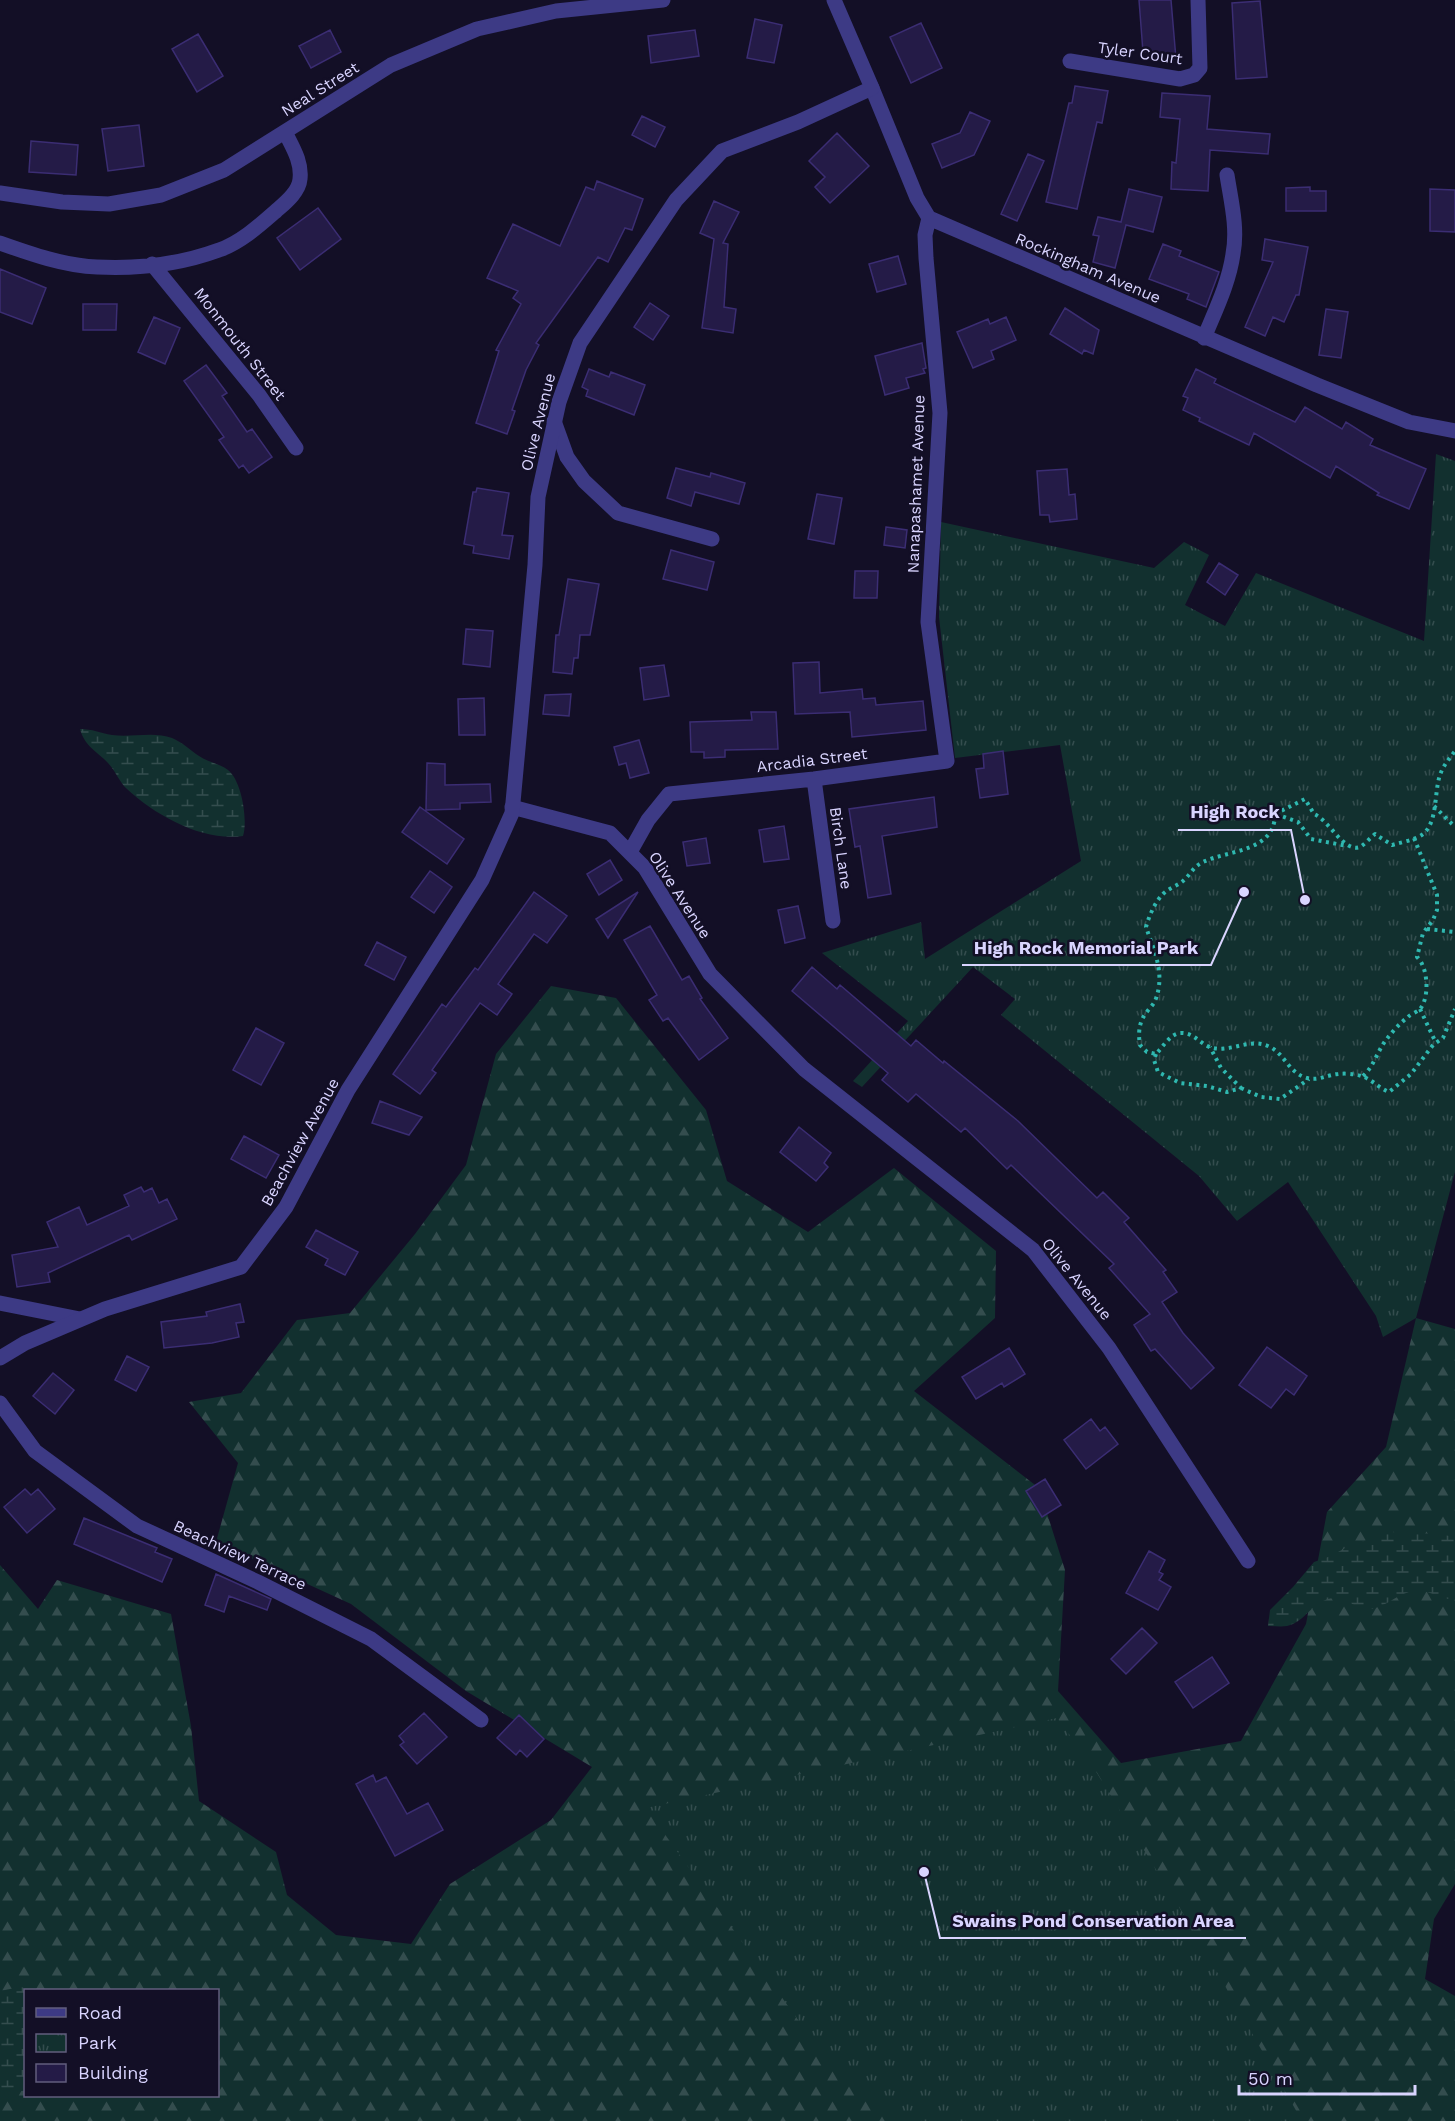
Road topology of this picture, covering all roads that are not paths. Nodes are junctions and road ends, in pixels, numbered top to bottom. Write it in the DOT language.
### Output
graph roads {
  1 [pos="663,0"];
  2 [pos="834,0"];
  3 [pos="1198,0"];
  4 [pos="1070,61"];
  5 [pos="872,88"];
  6 [pos="285,132"];
  7 [pos="1227,175"];
  8 [pos="0,193"];
  9 [pos="929,218"];
  10 [pos="0,243"];
  11 [pos="152,264"];
  12 [pos="1204,338"];
  13 [pos="554,421"];
  14 [pos="1455,431"];
  15 [pos="296,448"];
  16 [pos="712,539"];
  17 [pos="936,680"];
  18 [pos="814,779"];
  19 [pos="512,807"];
  20 [pos="630,852"];
  21 [pos="833,921"];
  22 [pos="0,1303"];
  23 [pos="80,1319"];
  24 [pos="0,1358"];
  25 [pos="0,1403"];
  26 [pos="1248,1561"];
  27 [pos="481,1720"];
  1 -- 6 [label="street, Neal Street"];
  2 -- 5 [label="street"];
  3 -- 4 [label="street, Tyler Court"];
  5 -- 9 [label="street"];
  5 -- 13 [label="street, Olive Avenue"];
  6 -- 8 [label="street, Neal Street"];
  6 -- 11 [label="street"];
  7 -- 12 [label="street"];
  9 -- 12 [label="street, Rockingham Avenue"];
  9 -- 17 [label="street, Nanapashamet Avenue"];
  10 -- 11 [label="street"];
  11 -- 15 [label="street, Monmouth Street"];
  12 -- 14 [label="street, Rockingham Avenue"];
  13 -- 16 [label="street"];
  13 -- 19 [label="street, Olive Avenue"];
  17 -- 18 [label="street, Arcadia Street"];
  18 -- 20 [label="street, Arcadia Street"];
  18 -- 21 [label="street, Birch Lane"];
  19 -- 20 [label="street, Olive Avenue"];
  19 -- 23 [label="street, Beachview Avenue"];
  20 -- 26 [label="street, Olive Avenue"];
  22 -- 23 [label="street"];
  23 -- 24 [label="street, Beachview Avenue"];
  25 -- 27 [label="street, Beachview Terrace"];
}
